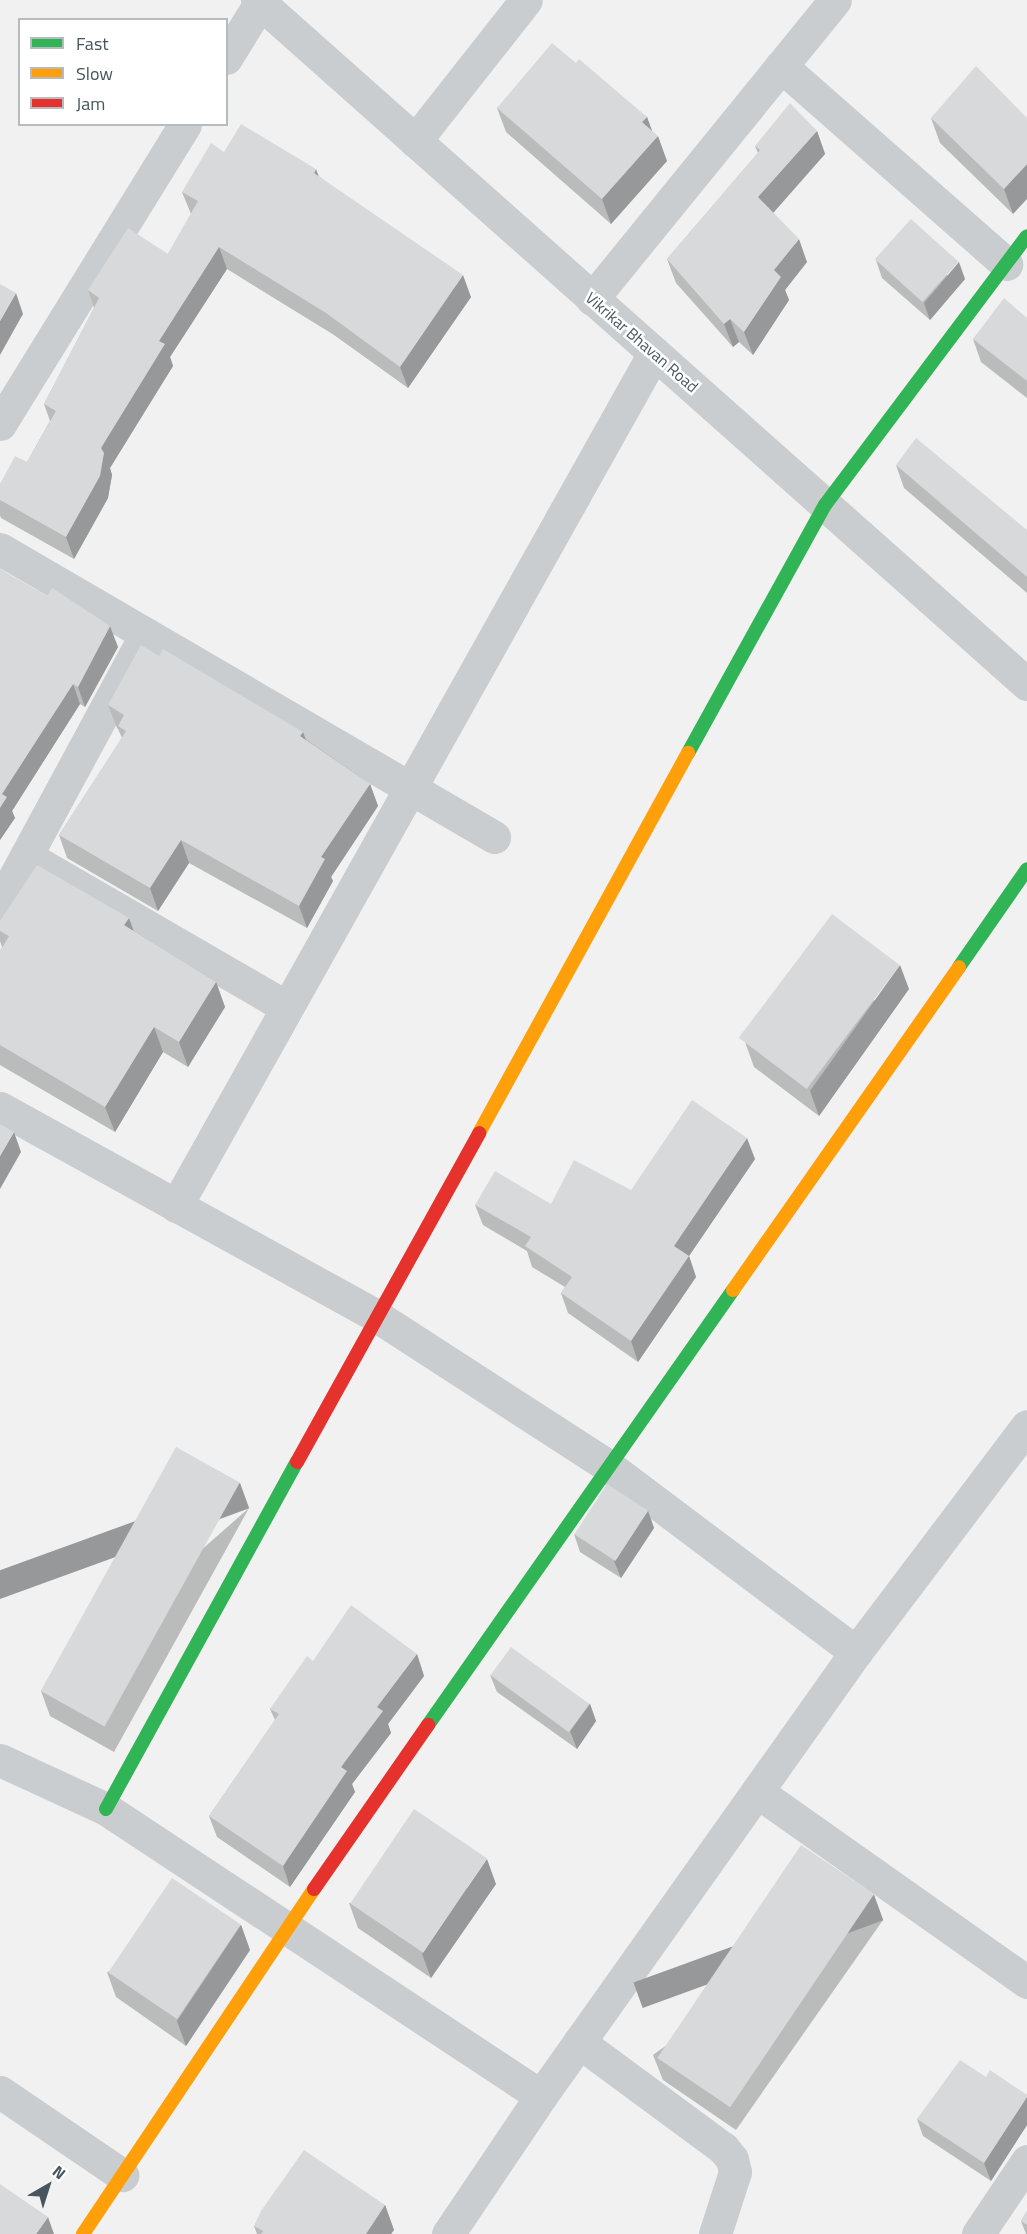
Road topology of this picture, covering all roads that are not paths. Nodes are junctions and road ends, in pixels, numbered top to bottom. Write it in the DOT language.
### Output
graph roads {
  1 [pos="526,0"];
  2 [pos="835,0"];
  3 [pos="259,2"];
  4 [pos="228,55"];
  5 [pos="781,66"];
  6 [pos="184,126"];
  7 [pos="415,141"];
  8 [pos="1027,236"];
  9 [pos="1006,264"];
  10 [pos="592,299"];
  11 [pos="654,353"];
  12 [pos="0,424"];
  13 [pos="825,505"];
  14 [pos="0,549"];
  15 [pos="146,634"];
  16 [pos="1027,684"];
  17 [pos="409,787"];
  18 [pos="494,837"];
  19 [pos="26,856"];
  20 [pos="1027,869"];
  21 [pos="0,904"];
  22 [pos="286,1007"];
  23 [pos="0,1108"];
  24 [pos="176,1206"];
  25 [pos="378,1317"];
  26 [pos="1027,1426"];
  27 [pos="608,1466"];
  28 [pos="856,1652"];
  29 [pos="0,1760"];
  30 [pos="759,1793"];
  31 [pos="106,1809"];
  32 [pos="288,1926"];
  33 [pos="1027,1982"];
  34 [pos="579,2042"];
  35 [pos="0,2092"];
  36 [pos="541,2096"];
  37 [pos="1027,2161"];
  38 [pos="122,2175"];
  39 [pos="82,2234"];
  40 [pos="448,2234"];
  41 [pos="715,2234"];
  42 [pos="978,2234"];
  1 -- 7 [label="street"];
  2 -- 5 [label="street"];
  3 -- 4 [label="street"];
  3 -- 7 [label="street, Vikrikar Bhavan Road"];
  5 -- 9 [label="street"];
  5 -- 10 [label="street"];
  6 -- 12 [label="street"];
  7 -- 10 [label="street, Vikrikar Bhavan Road"];
  8 -- 9 [label="street"];
  9 -- 13 [label="street"];
  10 -- 11 [label="street, Vikrikar Bhavan Road"];
  11 -- 13 [label="street, Vikrikar Bhavan Road"];
  11 -- 17 [label="street"];
  13 -- 16 [label="street, Vikrikar Bhavan Road"];
  13 -- 25 [label="street"];
  14 -- 15 [label="street"];
  15 -- 17 [label="street"];
  15 -- 19 [label="street"];
  17 -- 18 [label="street"];
  17 -- 22 [label="street"];
  19 -- 21 [label="street"];
  19 -- 22 [label="street"];
  20 -- 27 [label="street"];
  22 -- 24 [label="street"];
  23 -- 24 [label="street"];
  24 -- 25 [label="street"];
  25 -- 27 [label="street"];
  25 -- 31 [label="street"];
  26 -- 28 [label="street"];
  27 -- 28 [label="street"];
  27 -- 32 [label="street"];
  28 -- 30 [label="street"];
  29 -- 31 [label="street"];
  30 -- 33 [label="street"];
  30 -- 34 [label="street"];
  31 -- 32 [label="street"];
  32 -- 36 [label="street"];
  32 -- 38 [label="street"];
  34 -- 36 [label="street"];
  34 -- 41 [label="street"];
  35 -- 38 [label="street"];
  36 -- 40 [label="street"];
  37 -- 42 [label="street"];
  38 -- 39 [label="street"];
}
